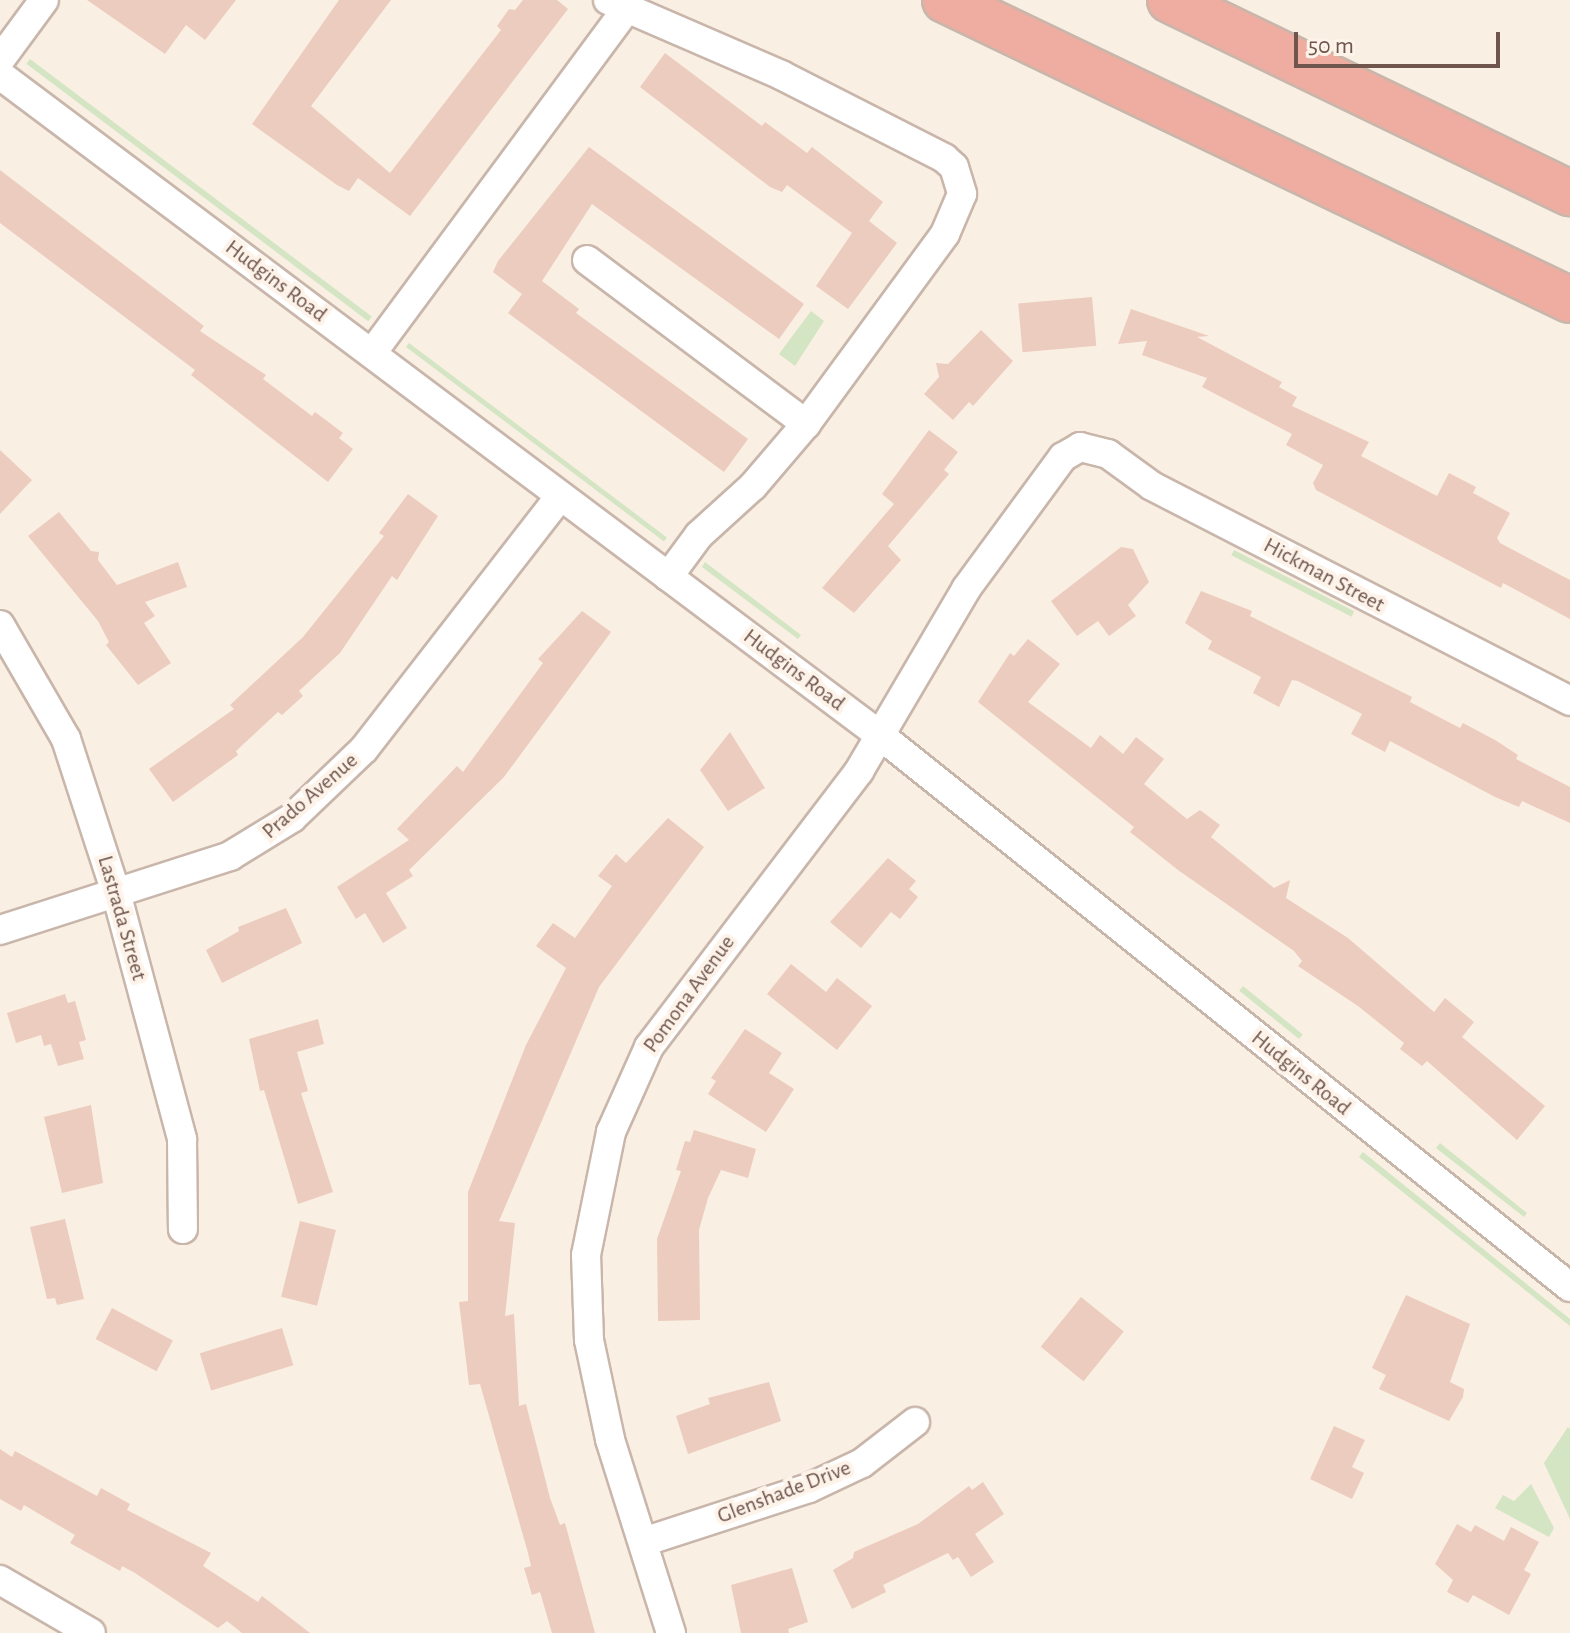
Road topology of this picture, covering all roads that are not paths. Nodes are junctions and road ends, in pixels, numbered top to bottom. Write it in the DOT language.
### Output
graph roads {
  1 [pos="44,0"];
  2 [pos="945,0"];
  3 [pos="1170,0"];
  4 [pos="617,4"];
  5 [pos="0,60"];
  6 [pos="0,75"];
  7 [pos="1570,193"];
  8 [pos="587,260"];
  9 [pos="1570,300"];
  10 [pos="372,353"];
  11 [pos="806,424"];
  12 [pos="1080,447"];
  13 [pos="560,496"];
  14 [pos="668,577"];
  15 [pos="0,625"];
  16 [pos="1570,701"];
  17 [pos="881,736"];
  18 [pos="117,896"];
  19 [pos="0,930"];
  20 [pos="183,1229"];
  21 [pos="1570,1287"];
  22 [pos="915,1422"];
  23 [pos="643,1542"];
  24 [pos="0,1580"];
  25 [pos="91,1633"];
  26 [pos="671,1633"];
  1 -- 5 [label="street"];
  2 -- 9 [label="highway"];
  3 -- 7 [label="highway"];
  4 -- 10 [label="street"];
  4 -- 11 [label="street"];
  6 -- 10 [label="street, Hudgins Road"];
  8 -- 11 [label="street"];
  10 -- 13 [label="street, Hudgins Road"];
  11 -- 14 [label="street"];
  12 -- 16 [label="street, Hickman Street"];
  12 -- 17 [label="street, Pomona Avenue"];
  13 -- 14 [label="street, Hudgins Road"];
  13 -- 18 [label="street, Prado Avenue"];
  14 -- 17 [label="street, Hudgins Road"];
  15 -- 18 [label="street, Lastrada Street"];
  17 -- 21 [label="street, Hudgins Road"];
  17 -- 23 [label="street, Pomona Avenue"];
  18 -- 19 [label="street, Prado Avenue"];
  18 -- 20 [label="street, Lastrada Street"];
  22 -- 23 [label="street, Glenshade Drive"];
  23 -- 26 [label="street, Pomona Avenue"];
  24 -- 25 [label="street"];
}
